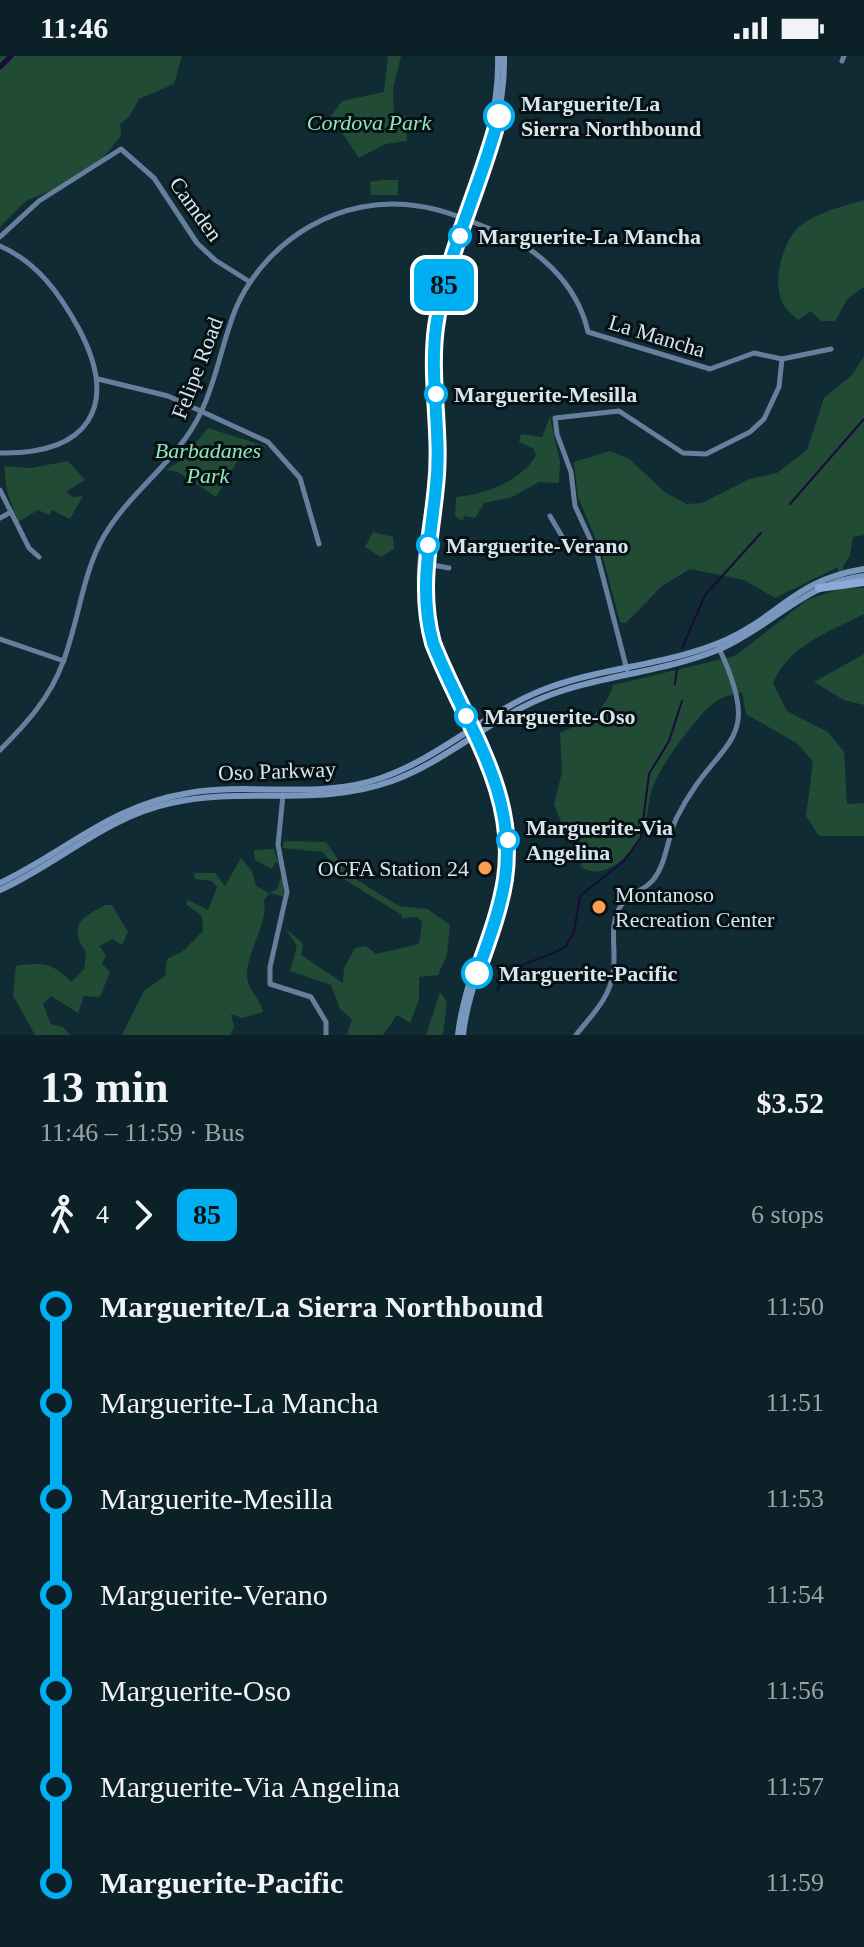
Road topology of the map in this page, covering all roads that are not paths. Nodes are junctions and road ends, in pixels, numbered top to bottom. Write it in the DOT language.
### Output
graph roads {
  1 [pos="501,56"];
  2 [pos="463,218"];
  3 [pos="0,237"];
  4 [pos="0,246"];
  5 [pos="250,282"];
  6 [pos="831,349"];
  7 [pos="782,359"];
  8 [pos="98,379"];
  9 [pos="202,410"];
  10 [pos="0,453"];
  11 [pos="0,490"];
  12 [pos="11,512"];
  13 [pos="550,516"];
  14 [pos="0,518"];
  15 [pos="593,543"];
  16 [pos="319,544"];
  17 [pos="39,557"];
  18 [pos="425,564"];
  19 [pos="449,568"];
  20 [pos="864,569"];
  21 [pos="847,575"];
  22 [pos="864,576"];
  23 [pos="864,582"];
  24 [pos="819,588"];
  25 [pos="0,639"];
  26 [pos="718,646"];
  27 [pos="64,661"];
  28 [pos="627,671"];
  29 [pos="472,734"];
  30 [pos="0,750"];
  31 [pos="283,794"];
  32 [pos="0,883"];
  33 [pos="0,890"];
  34 [pos="326,1035"];
  35 [pos="461,1035"];
  36 [pos="576,1035"];
  1 -- 2 [label="main road"];
  2 -- 5 [label="street, Felipe Road"];
  2 -- 7 [label="street, La Mancha"];
  2 -- 18 [label="main road"];
  2 -- 29 [label="main road"];
  3 -- 5 [label="street, Camden"];
  4 -- 8 [label="street"];
  5 -- 9 [label="street, Felipe Road"];
  6 -- 7 [label="street"];
  7 -- 15 [label="street"];
  8 -- 9 [label="street"];
  8 -- 10 [label="street"];
  9 -- 16 [label="street"];
  9 -- 27 [label="street, Felipe Road"];
  11 -- 12 [label="street"];
  12 -- 14 [label="street"];
  12 -- 17 [label="street"];
  13 -- 15 [label="street"];
  15 -- 28 [label="street"];
  18 -- 19 [label="street"];
  18 -- 29 [label="main road"];
  20 -- 21 [label="main road, Oso Parkway"];
  21 -- 22 [label="main road, Oso Parkway"];
  21 -- 24 [label="main road, Oso Parkway"];
  21 -- 26 [label="main road, Oso Parkway"];
  23 -- 24 [label="highway"];
  24 -- 26 [label="main road, Oso Parkway"];
  25 -- 27 [label="street"];
  26 -- 28 [label="main road, Oso Parkway"];
  26 -- 36 [label="street"];
  27 -- 30 [label="street, Felipe Road"];
  28 -- 29 [label="main road, Oso Parkway"];
  29 -- 31 [label="main road, Oso Parkway"];
  29 -- 35 [label="main road"];
  31 -- 32 [label="main road, Oso Parkway"];
  31 -- 33 [label="main road, Oso Parkway"];
  31 -- 34 [label="street"];
}
